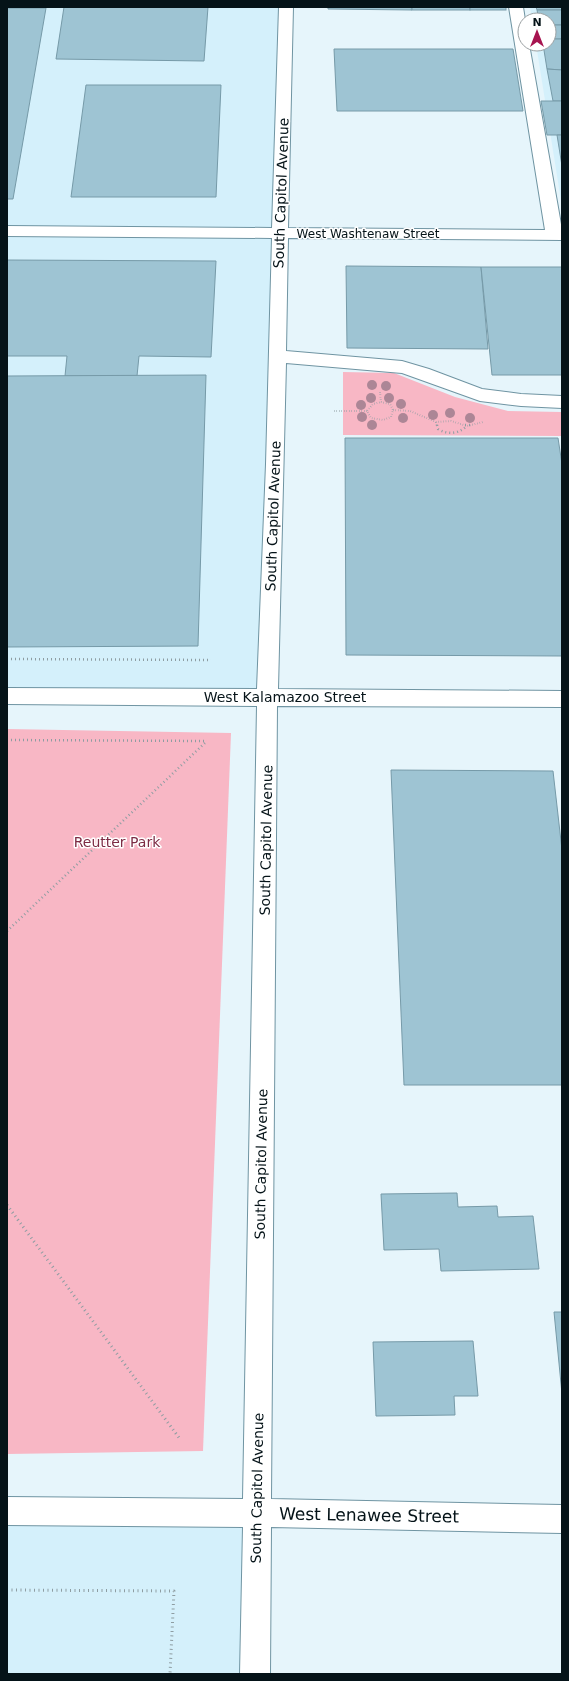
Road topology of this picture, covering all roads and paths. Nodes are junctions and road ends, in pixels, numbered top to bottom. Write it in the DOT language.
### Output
graph roads {
  1 [pos="286,7"];
  2 [pos="516,7"];
  3 [pos="7,231"];
  4 [pos="280,233"];
  5 [pos="558,235"];
  6 [pos="277,356"];
  7 [pos="380,392"];
  8 [pos="382,402"];
  9 [pos="562,402"];
  10 [pos="367,410"];
  11 [pos="393,410"];
  12 [pos="334,411"];
  13 [pos="489,420"];
  14 [pos="436,422"];
  15 [pos="467,426"];
  16 [pos="7,659"];
  17 [pos="212,660"];
  18 [pos="7,696"];
  19 [pos="267,697"];
  20 [pos="562,699"];
  21 [pos="7,740"];
  22 [pos="7,931"];
  23 [pos="7,1205"];
  24 [pos="180,1439"];
  25 [pos="7,1510"];
  26 [pos="257,1513"];
  27 [pos="562,1519"];
  28 [pos="7,1590"];
  29 [pos="170,1674"];
  30 [pos="255,1674"];
  1 -- 4 [label="street, South Capitol Avenue"];
  2 -- 5 [label="street"];
  3 -- 4 [label="street, West Washtenaw Street"];
  4 -- 5 [label="street, West Washtenaw Street"];
  4 -- 6 [label="street, South Capitol Avenue"];
  6 -- 9 [label="street"];
  6 -- 19 [label="street, South Capitol Avenue"];
  7 -- 8 [label="path"];
  8 -- 10 [label="path"];
  8 -- 11 [label="path"];
  10 -- 11 [label="path"];
  10 -- 12 [label="path"];
  11 -- 14 [label="path"];
  13 -- 15 [label="path"];
  14 -- 15 [label="path"];
  14 -- 15 [label="path"];
  16 -- 17 [label="path"];
  18 -- 19 [label="street, West Kalamazoo Street"];
  19 -- 20 [label="street, West Kalamazoo Street"];
  19 -- 26 [label="street, South Capitol Avenue"];
  21 -- 22 [label="path"];
  23 -- 24 [label="path"];
  25 -- 26 [label="street, West Lenawee Street"];
  26 -- 27 [label="street, West Lenawee Street"];
  26 -- 30 [label="street, South Capitol Avenue"];
  28 -- 29 [label="path"];
}
